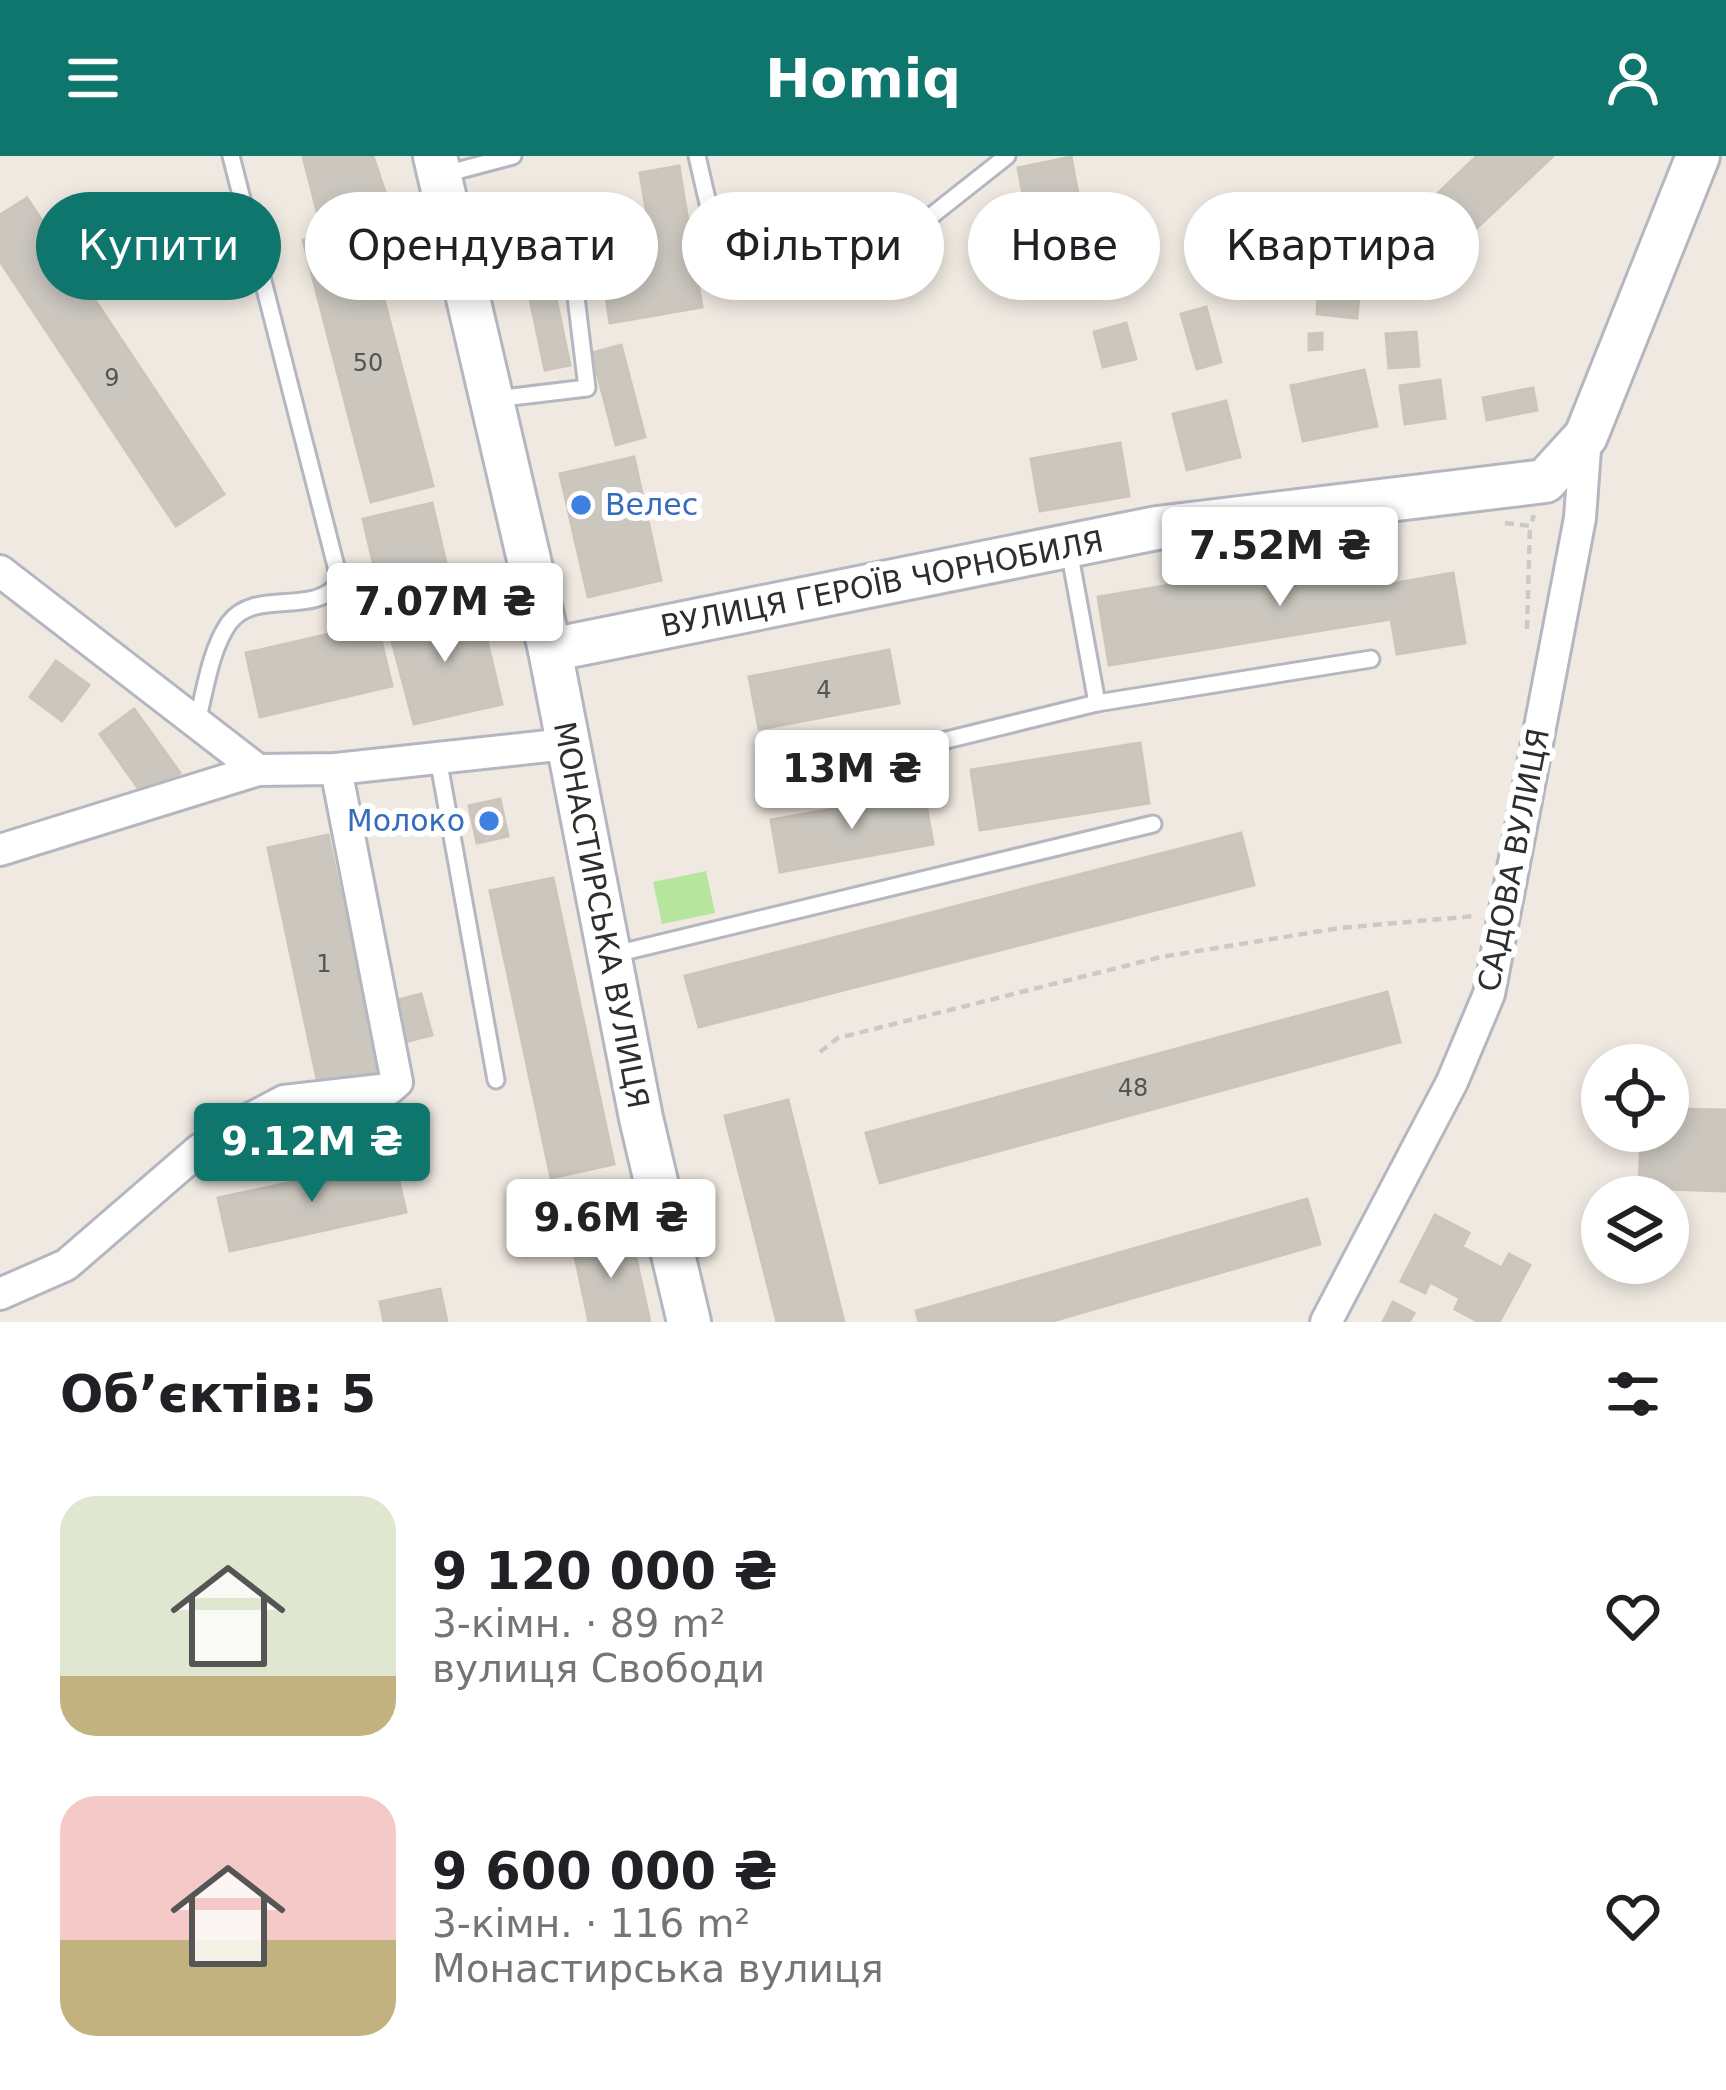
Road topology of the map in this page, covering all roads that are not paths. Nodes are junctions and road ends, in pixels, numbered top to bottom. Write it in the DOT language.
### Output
graph roads {
  1 [pos="231,156"];
  2 [pos="513,156"];
  3 [pos="697,156"];
  4 [pos="1007,156"];
  5 [pos="1698,156"];
  6 [pos="437,166"];
  7 [pos="576,300"];
  8 [pos="492,400"];
  9 [pos="1576,450"];
  10 [pos="1069,547"];
  11 [pos="0,571"];
  12 [pos="550,650"];
  13 [pos="1371,659"];
  14 [pos="1097,703"];
  15 [pos="197,723"];
  16 [pos="567,744"];
  17 [pos="926,745"];
  18 [pos="438,758"];
  19 [pos="258,770"];
  20 [pos="336,770"];
  21 [pos="1153,824"];
  22 [pos="0,850"];
  23 [pos="608,956"];
  24 [pos="496,1080"];
  25 [pos="0,1294"];
  26 [pos="689,1322"];
  27 [pos="1326,1322"];
  1 -- 15 [label="lane"];
  2 -- 6 [label="lane"];
  3 -- 4 [label="lane"];
  5 -- 9 [label="main road, САДОВА ВУЛИЦЯ"];
  6 -- 8 [label="main road, МОНАСТИРСЬКА ВУЛИЦЯ"];
  7 -- 8 [label="lane"];
  8 -- 12 [label="main road, МОНАСТИРСЬКА ВУЛИЦЯ"];
  9 -- 10 [label="main road, ВУЛИЦЯ ГЕРОЇВ ЧОРНОБИЛЯ"];
  9 -- 27 [label="street, САДОВА ВУЛИЦЯ"];
  10 -- 12 [label="main road, ВУЛИЦЯ ГЕРОЇВ ЧОРНОБИЛЯ"];
  10 -- 14 [label="lane"];
  11 -- 15 [label="street"];
  12 -- 16 [label="main road, МОНАСТИРСЬКА ВУЛИЦЯ"];
  13 -- 14 [label="lane"];
  14 -- 17 [label="lane"];
  15 -- 19 [label="street"];
  16 -- 18 [label="street"];
  16 -- 23 [label="main road, МОНАСТИРСЬКА ВУЛИЦЯ"];
  18 -- 20 [label="street"];
  18 -- 24 [label="lane"];
  19 -- 20 [label="street"];
  19 -- 22 [label="street"];
  20 -- 25 [label="street"];
  21 -- 23 [label="lane"];
  23 -- 26 [label="main road, МОНАСТИРСЬКА ВУЛИЦЯ"];
}
